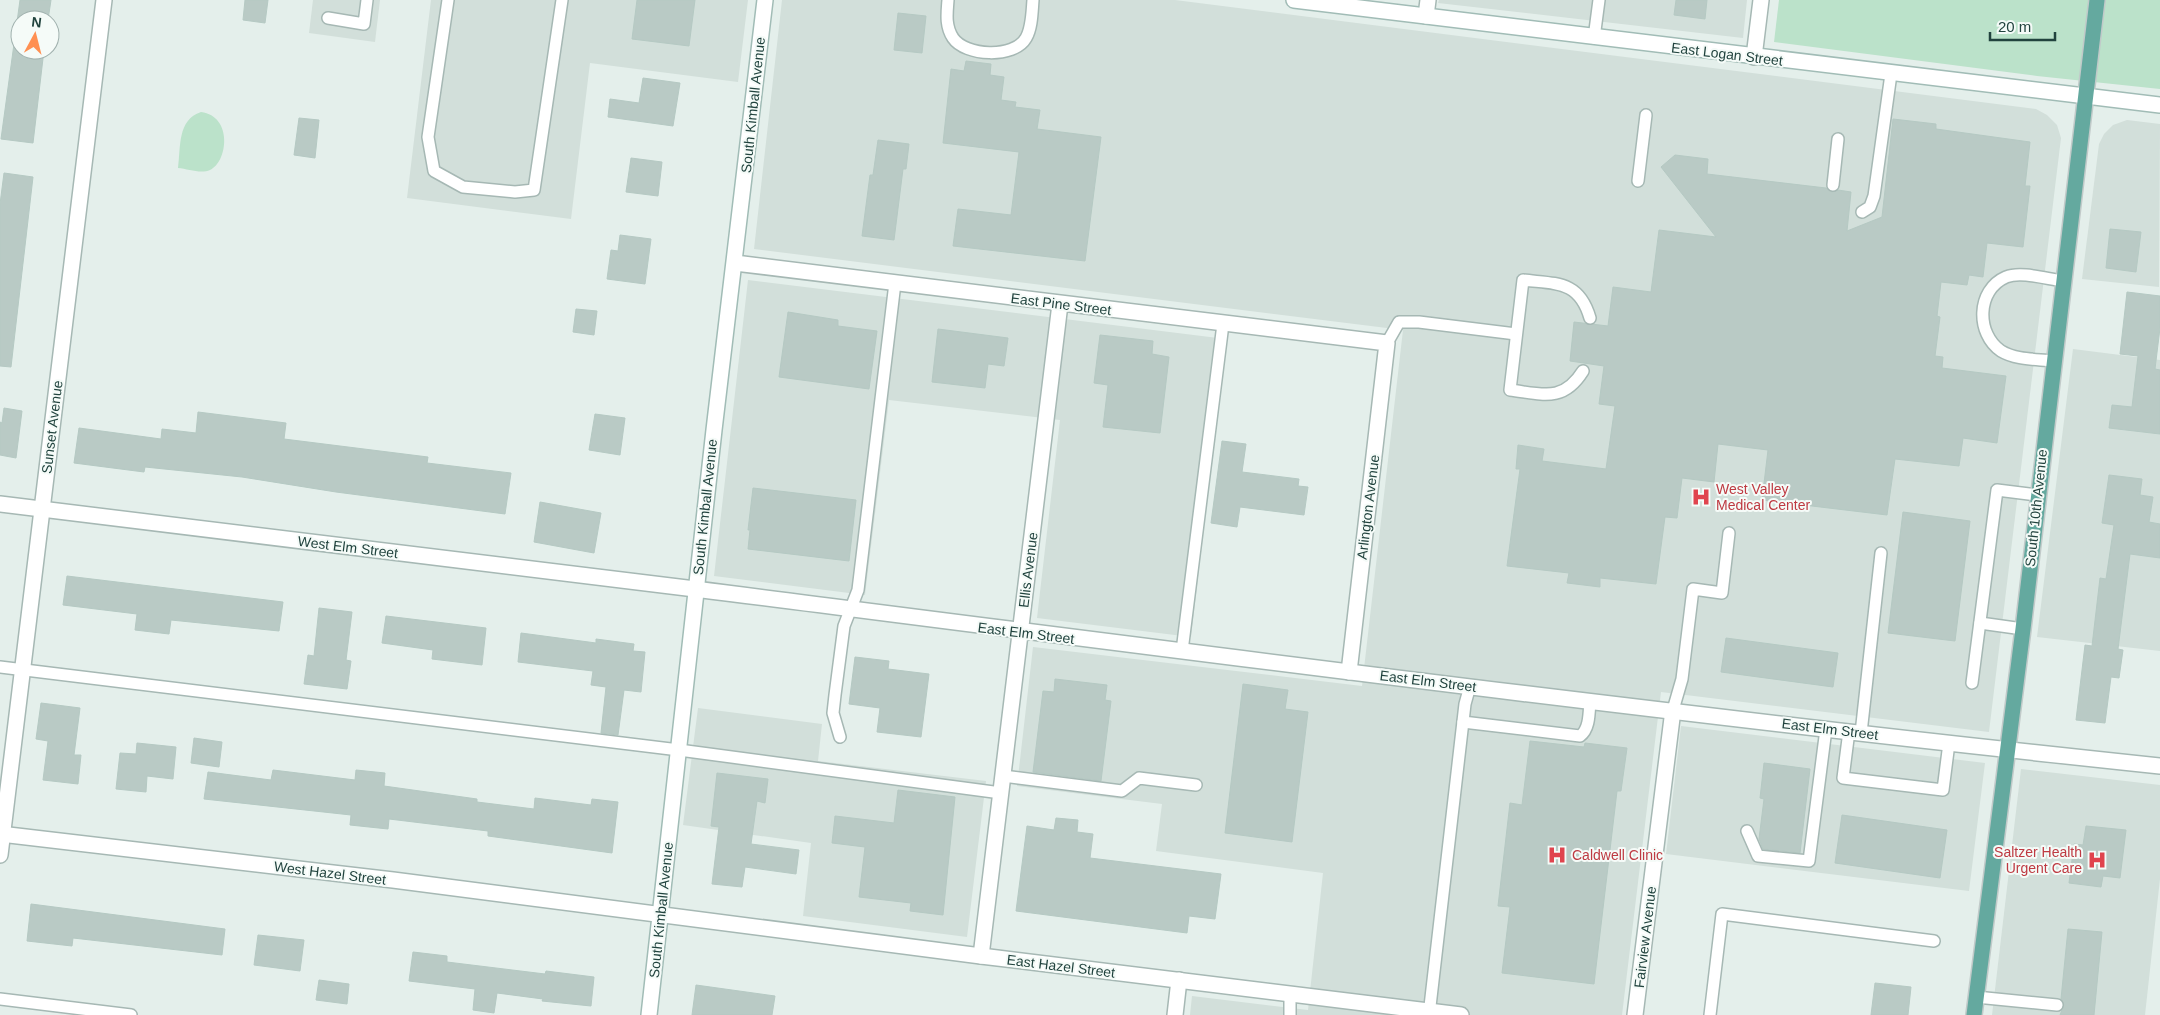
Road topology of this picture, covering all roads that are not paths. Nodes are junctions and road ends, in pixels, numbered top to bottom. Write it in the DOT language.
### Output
graph roads {
  1 [pos="104,0"];
  2 [pos="367,0"];
  3 [pos="448,0"];
  4 [pos="562,0"];
  5 [pos="765,0"];
  6 [pos="948,0"];
  7 [pos="1033,0"];
  8 [pos="1294,0"];
  9 [pos="1428,0"];
  10 [pos="1599,0"];
  11 [pos="1761,0"];
  12 [pos="2097,0"];
  13 [pos="1426,16"];
  14 [pos="328,18"];
  15 [pos="1594,38"];
  16 [pos="1754,58"];
  17 [pos="1890,74"];
  18 [pos="2086,97"];
  19 [pos="2160,105"];
  20 [pos="1646,115"];
  21 [pos="1838,139"];
  22 [pos="1638,180"];
  23 [pos="1832,185"];
  24 [pos="1862,212"];
  25 [pos="735,264"];
  26 [pos="2063,281"];
  27 [pos="895,283"];
  28 [pos="1060,304"];
  29 [pos="1590,318"];
  30 [pos="1224,324"];
  31 [pos="1516,334"];
  32 [pos="1387,343"];
  33 [pos="2053,362"];
  34 [pos="1582,371"];
  35 [pos="2037,495"];
  36 [pos="0,504"];
  37 [pos="42,509"];
  38 [pos="1729,533"];
  39 [pos="1881,553"];
  40 [pos="696,590"];
  41 [pos="850,610"];
  42 [pos="1980,623"];
  43 [pos="2023,629"];
  44 [pos="1020,632"];
  45 [pos="1182,652"];
  46 [pos="0,667"];
  47 [pos="22,669"];
  48 [pos="1349,672"];
  49 [pos="1972,683"];
  50 [pos="1470,686"];
  51 [pos="1590,700"];
  52 [pos="1673,710"];
  53 [pos="1463,722"];
  54 [pos="1826,729"];
  55 [pos="1855,732"];
  56 [pos="840,737"];
  57 [pos="1949,743"];
  58 [pos="678,750"];
  59 [pos="2007,750"];
  60 [pos="2160,766"];
  61 [pos="1003,776"];
  62 [pos="1196,785"];
  63 [pos="1001,793"];
  64 [pos="1747,831"];
  65 [pos="1,834"];
  66 [pos="0,855"];
  67 [pos="660,914"];
  68 [pos="1934,941"];
  69 [pos="981,956"];
  70 [pos="1179,980"];
  71 [pos="1290,994"];
  72 [pos="1976,997"];
  73 [pos="0,999"];
  74 [pos="2057,1005"];
  75 [pos="1430,1013"];
  76 [pos="131,1015"];
  77 [pos="649,1015"];
  78 [pos="1175,1015"];
  79 [pos="1290,1015"];
  80 [pos="1461,1015"];
  81 [pos="1635,1015"];
  82 [pos="1710,1015"];
  83 [pos="1974,1015"];
  1 -- 37 [label="street, Sunset Avenue"];
  2 -- 14 [label="lane"];
  3 -- 4 [label="lane"];
  5 -- 25 [label="street, South Kimball Avenue"];
  6 -- 7 [label="lane"];
  8 -- 13 [label="street, East Logan Street"];
  9 -- 13 [label="street"];
  10 -- 15 [label="lane"];
  11 -- 16 [label="street"];
  12 -- 18 [label="main road, South 10th Avenue"];
  13 -- 15 [label="street, East Logan Street"];
  15 -- 16 [label="street, East Logan Street"];
  16 -- 17 [label="street, East Logan Street"];
  17 -- 18 [label="street, East Logan Street"];
  17 -- 24 [label="lane"];
  18 -- 19 [label="street, East Logan Street"];
  18 -- 26 [label="main road, South 10th Avenue"];
  20 -- 22 [label="lane"];
  21 -- 23 [label="lane"];
  25 -- 27 [label="street, East Pine Street"];
  25 -- 40 [label="street, South Kimball Avenue"];
  26 -- 33 [label="main road, South 10th Avenue"];
  26 -- 33 [label="lane"];
  27 -- 28 [label="street, East Pine Street"];
  27 -- 41 [label="lane"];
  28 -- 30 [label="street, East Pine Street"];
  28 -- 44 [label="street, Ellis Avenue"];
  29 -- 31 [label="lane"];
  30 -- 32 [label="street, East Pine Street"];
  30 -- 45 [label="lane"];
  31 -- 32 [label="lane"];
  31 -- 34 [label="lane"];
  32 -- 48 [label="street, Arlington Avenue"];
  33 -- 35 [label="main road, South 10th Avenue"];
  35 -- 42 [label="lane"];
  35 -- 43 [label="main road, South 10th Avenue"];
  36 -- 37 [label="street, West Elm Street"];
  37 -- 40 [label="street, West Elm Street"];
  37 -- 47 [label="street, Sunset Avenue"];
  38 -- 52 [label="lane"];
  39 -- 55 [label="lane"];
  40 -- 41 [label="street, East Elm Street"];
  40 -- 58 [label="street, South Kimball Avenue"];
  41 -- 44 [label="street, East Elm Street"];
  41 -- 56 [label="lane"];
  42 -- 43 [label="lane"];
  42 -- 49 [label="lane"];
  43 -- 59 [label="main road, South 10th Avenue"];
  44 -- 45 [label="street, East Elm Street"];
  44 -- 61 [label="street, Ellis Avenue"];
  45 -- 48 [label="street, East Elm Street"];
  46 -- 47 [label="lane"];
  47 -- 58 [label="lane"];
  47 -- 65 [label="street, Sunset Avenue"];
  48 -- 50 [label="street, East Elm Street"];
  50 -- 51 [label="street, East Elm Street"];
  50 -- 53 [label="lane"];
  51 -- 52 [label="street, East Elm Street"];
  51 -- 53 [label="lane"];
  52 -- 54 [label="street, East Elm Street"];
  52 -- 81 [label="street, Fairview Avenue"];
  53 -- 75 [label="lane"];
  54 -- 55 [label="street, East Elm Street"];
  54 -- 64 [label="lane"];
  55 -- 57 [label="street, East Elm Street"];
  55 -- 57 [label="lane"];
  57 -- 59 [label="street, East Elm Street"];
  58 -- 63 [label="lane"];
  58 -- 67 [label="street, South Kimball Avenue"];
  59 -- 60 [label="street, East Elm Street"];
  59 -- 72 [label="main road, South 10th Avenue"];
  61 -- 62 [label="lane"];
  61 -- 63 [label="street, Ellis Avenue"];
  63 -- 69 [label="street, Ellis Avenue"];
  65 -- 66 [label="street, Sunset Avenue"];
  65 -- 67 [label="street, West Hazel Street"];
  67 -- 69 [label="street, East Hazel Street"];
  67 -- 77 [label="street, South Kimball Avenue"];
  68 -- 82 [label="lane"];
  69 -- 70 [label="street, East Hazel Street"];
  70 -- 71 [label="street, East Hazel Street"];
  70 -- 78 [label="street"];
  71 -- 75 [label="street, East Hazel Street"];
  71 -- 79 [label="lane"];
  72 -- 74 [label="lane"];
  72 -- 83 [label="main road, South 10th Avenue"];
  73 -- 76 [label="lane"];
  75 -- 80 [label="street, East Hazel Street"];
}
